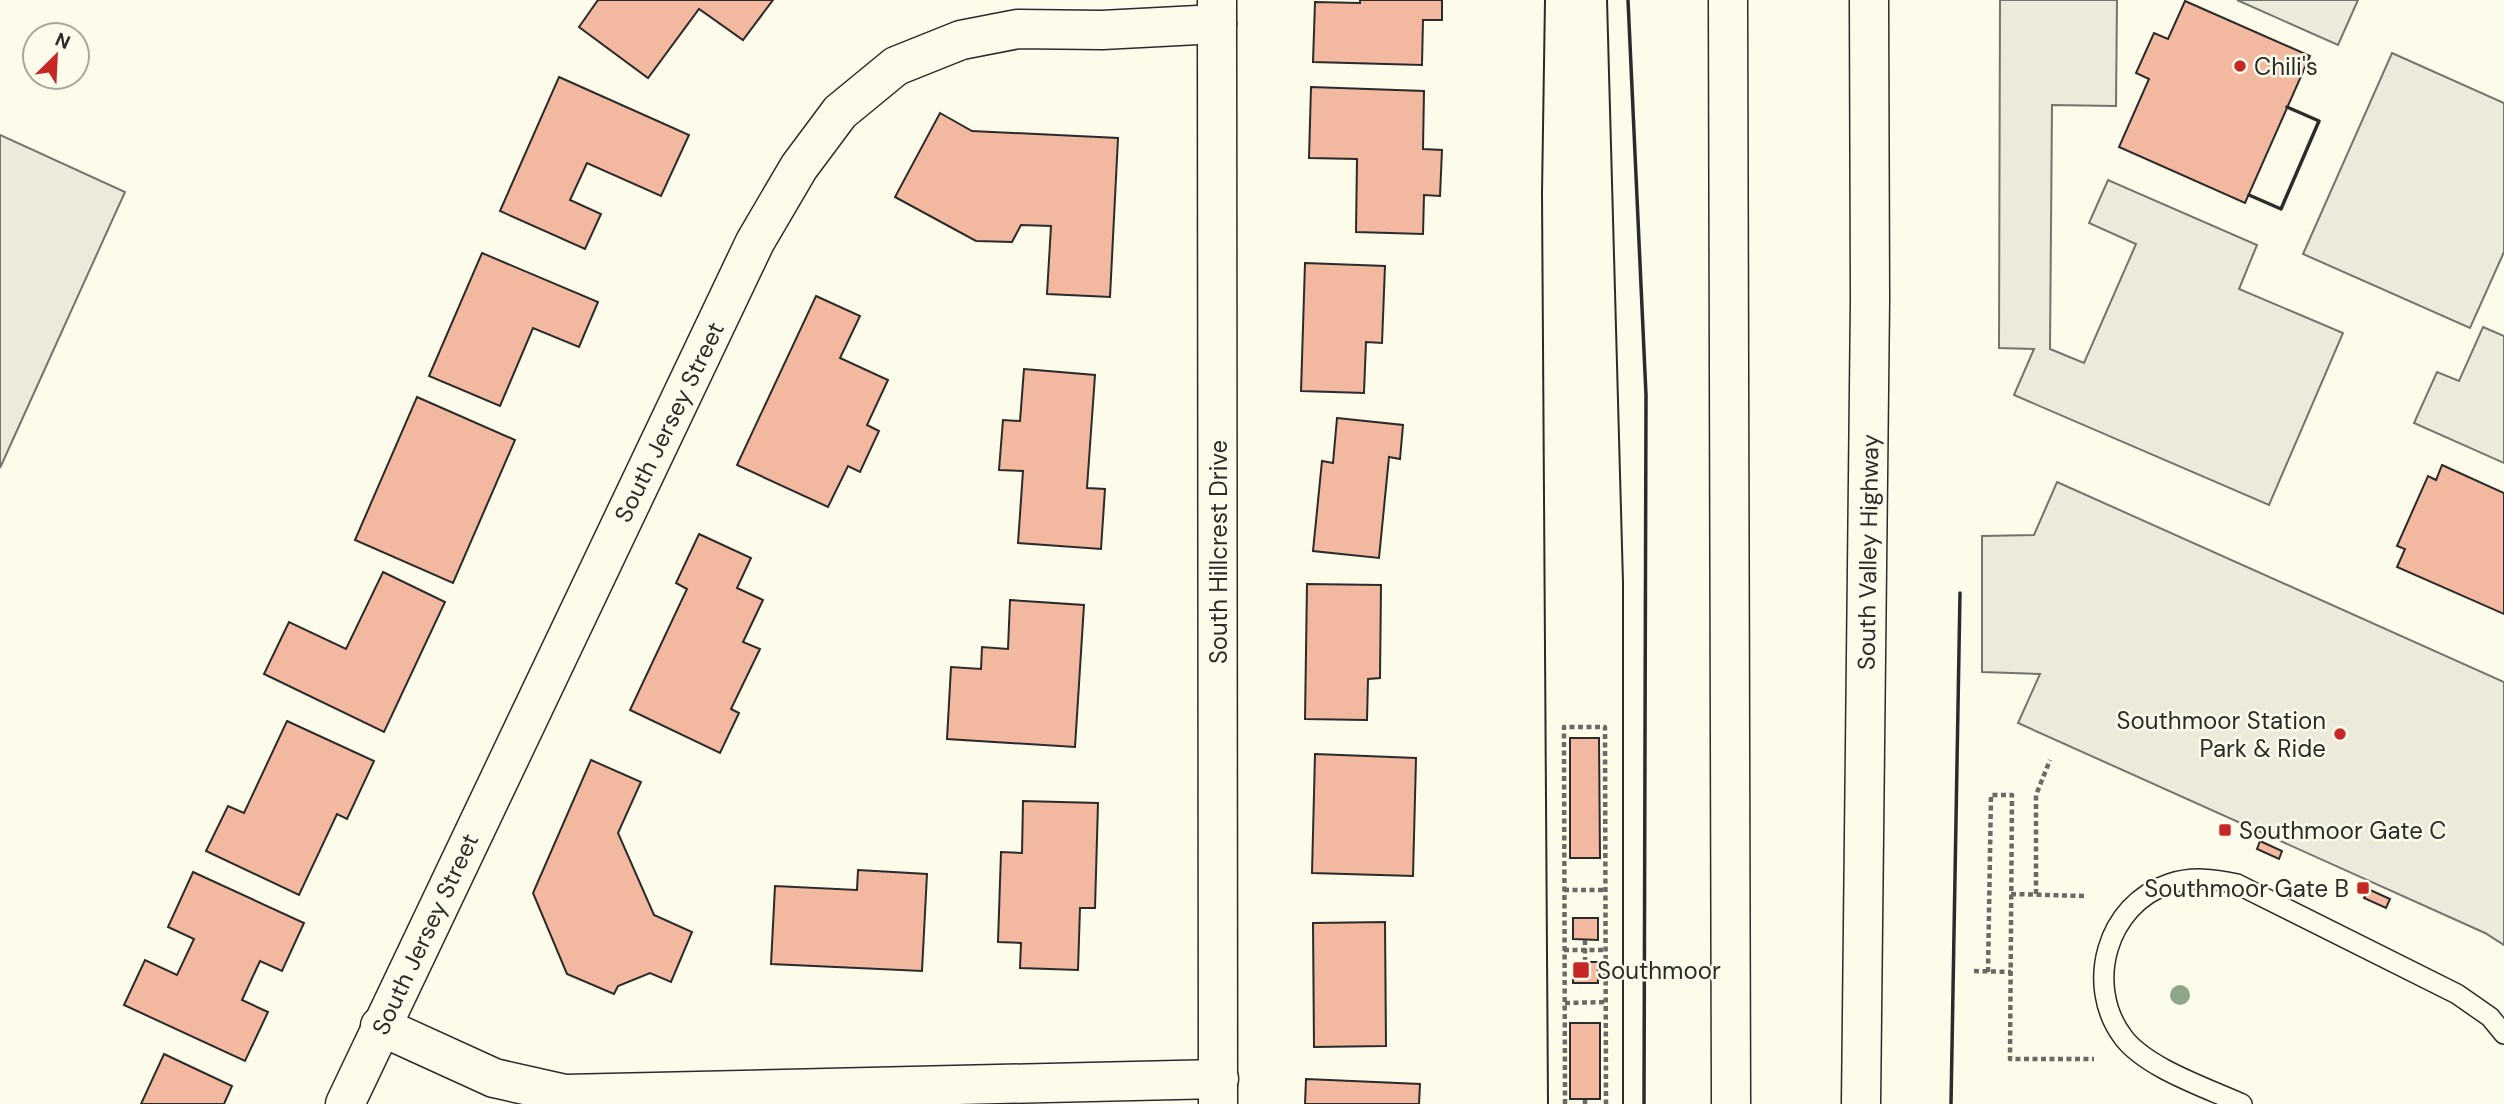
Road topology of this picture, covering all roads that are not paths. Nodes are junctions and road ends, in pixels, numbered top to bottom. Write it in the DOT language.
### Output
graph roads {
  1 [pos="1702,0"];
  2 [pos="1728,0"];
  3 [pos="1869,0"];
  4 [pos="1895,0"];
  5 [pos="1217,12"];
  6 [pos="1730,257"];
  7 [pos="1870,300"];
  8 [pos="380,1027"];
  9 [pos="2504,1034"];
  10 [pos="1219,1091"];
  11 [pos="345,1104"];
  12 [pos="1731,1104"];
  13 [pos="1861,1104"];
  14 [pos="2242,1104"];
  1 -- 6 [label="main road"];
  2 -- 6 [label="main road"];
  3 -- 7 [label="main road, South Valley Highway"];
  4 -- 7 [label="main road"];
  5 -- 8 [label="main road, South Jersey Street"];
  5 -- 10 [label="main road, South Hillcrest Drive"];
  6 -- 12 [label="main road"];
  7 -- 13 [label="main road, South Valley Highway"];
  8 -- 10 [label="main road"];
  8 -- 11 [label="main road, South Jersey Street"];
  9 -- 14 [label="lane"];
}
